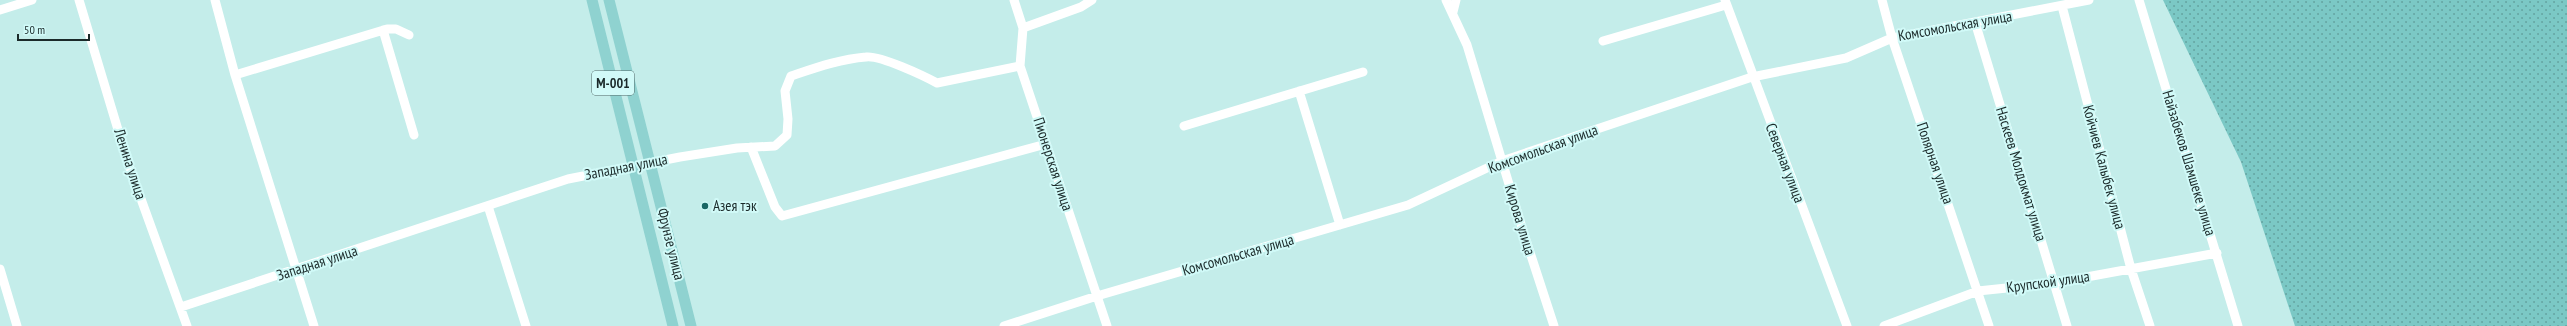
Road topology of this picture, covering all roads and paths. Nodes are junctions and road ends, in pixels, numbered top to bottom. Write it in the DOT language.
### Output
graph roads {
  1 [pos="32,0"];
  2 [pos="79,0"];
  3 [pos="215,0"];
  4 [pos="592,0"];
  5 [pos="609,0"];
  6 [pos="1014,0"];
  7 [pos="1092,0"];
  8 [pos="1446,0"];
  9 [pos="1456,0"];
  10 [pos="1882,0"];
  11 [pos="2089,0"];
  12 [pos="2139,0"];
  13 [pos="1725,3"];
  14 [pos="2062,6"];
  15 [pos="0,10"];
  16 [pos="1453,12"];
  17 [pos="1975,22"];
  18 [pos="1023,28"];
  19 [pos="383,30"];
  20 [pos="409,35"];
  21 [pos="1892,38"];
  22 [pos="1603,41"];
  23 [pos="1020,66"];
  24 [pos="1363,72"];
  25 [pos="235,75"];
  26 [pos="1752,77"];
  27 [pos="1299,91"];
  28 [pos="1184,126"];
  29 [pos="414,135"];
  30 [pos="1046,144"];
  31 [pos="751,147"];
  32 [pos="1502,161"];
  33 [pos="650,162"];
  34 [pos="633,166"];
  35 [pos="488,206"];
  36 [pos="1340,225"];
  37 [pos="2217,253"];
  38 [pos="0,269"];
  39 [pos="2131,269"];
  40 [pos="297,270"];
  41 [pos="2054,283"];
  42 [pos="1978,291"];
  43 [pos="1097,296"];
  44 [pos="181,307"];
  45 [pos="17,326"];
  46 [pos="187,326"];
  47 [pos="314,326"];
  48 [pos="526,326"];
  49 [pos="672,326"];
  50 [pos="691,326"];
  51 [pos="1004,326"];
  52 [pos="1107,326"];
  53 [pos="1554,326"];
  54 [pos="1847,326"];
  55 [pos="1884,326"];
  56 [pos="1989,326"];
  57 [pos="2067,326"];
  58 [pos="2150,326"];
  59 [pos="2238,326"];
  1 -- 15 [label="street"];
  2 -- 44 [label="street, Ленина улица"];
  3 -- 25 [label="street"];
  4 -- 34 [label="main road, M-001"];
  5 -- 33 [label="main road, M-001"];
  6 -- 18 [label="street, Пионерская улица"];
  7 -- 18 [label="street"];
  8 -- 16 [label="street, Кирова улица"];
  9 -- 16 [label="street"];
  10 -- 21 [label="street, Полярная улица"];
  11 -- 14 [label="street, Комсомольская улица"];
  12 -- 37 [label="street, Найзабеков Шамшеке улица"];
  13 -- 22 [label="street"];
  13 -- 26 [label="street, Северная улица"];
  14 -- 17 [label="street, Комсомольская улица"];
  14 -- 39 [label="street, Койчиев Калыбек улица"];
  16 -- 32 [label="street, Кирова улица"];
  17 -- 21 [label="street, Комсомольская улица"];
  17 -- 41 [label="street, Наскеев Молдокмат улица"];
  18 -- 23 [label="street, Пионерская улица"];
  19 -- 20 [label="street"];
  19 -- 25 [label="street"];
  19 -- 29 [label="street"];
  21 -- 26 [label="street, Комсомольская улица"];
  21 -- 42 [label="street, Полярная улица"];
  23 -- 30 [label="street, Пионерская улица"];
  23 -- 31 [label="street, Западная улица"];
  24 -- 27 [label="street"];
  25 -- 40 [label="street"];
  26 -- 32 [label="street, Комсомольская улица"];
  26 -- 54 [label="street, Северная улица"];
  27 -- 28 [label="street"];
  27 -- 36 [label="street"];
  30 -- 31 [label="street"];
  30 -- 43 [label="street, Пионерская улица"];
  31 -- 33 [label="street, Западная улица"];
  32 -- 36 [label="street, Комсомольская улица"];
  32 -- 53 [label="street, Кирова улица"];
  33 -- 34 [label="street, Западная улица"];
  33 -- 50 [label="main road, Фрунзе улица / M-001"];
  34 -- 35 [label="street, Западная улица"];
  34 -- 49 [label="main road, Фрунзе улица / M-001"];
  35 -- 40 [label="street, Западная улица"];
  35 -- 48 [label="street"];
  36 -- 43 [label="street, Комсомольская улица"];
  37 -- 39 [label="street, Крупской улица"];
  37 -- 59 [label="street, Найзабеков Шамшеке улица"];
  38 -- 45 [label="street"];
  39 -- 41 [label="street, Крупской улица"];
  39 -- 58 [label="street, Койчиев Калыбек улица"];
  40 -- 44 [label="street, Западная улица"];
  40 -- 47 [label="street"];
  41 -- 42 [label="street, Крупской улица"];
  41 -- 57 [label="street, Наскеев Молдокмат улица"];
  42 -- 55 [label="street, Крупской улица"];
  42 -- 56 [label="street, Полярная улица"];
  43 -- 51 [label="street, Комсомольская улица"];
  43 -- 52 [label="street, Пионерская улица"];
  44 -- 46 [label="street, Ленина улица"];
}
